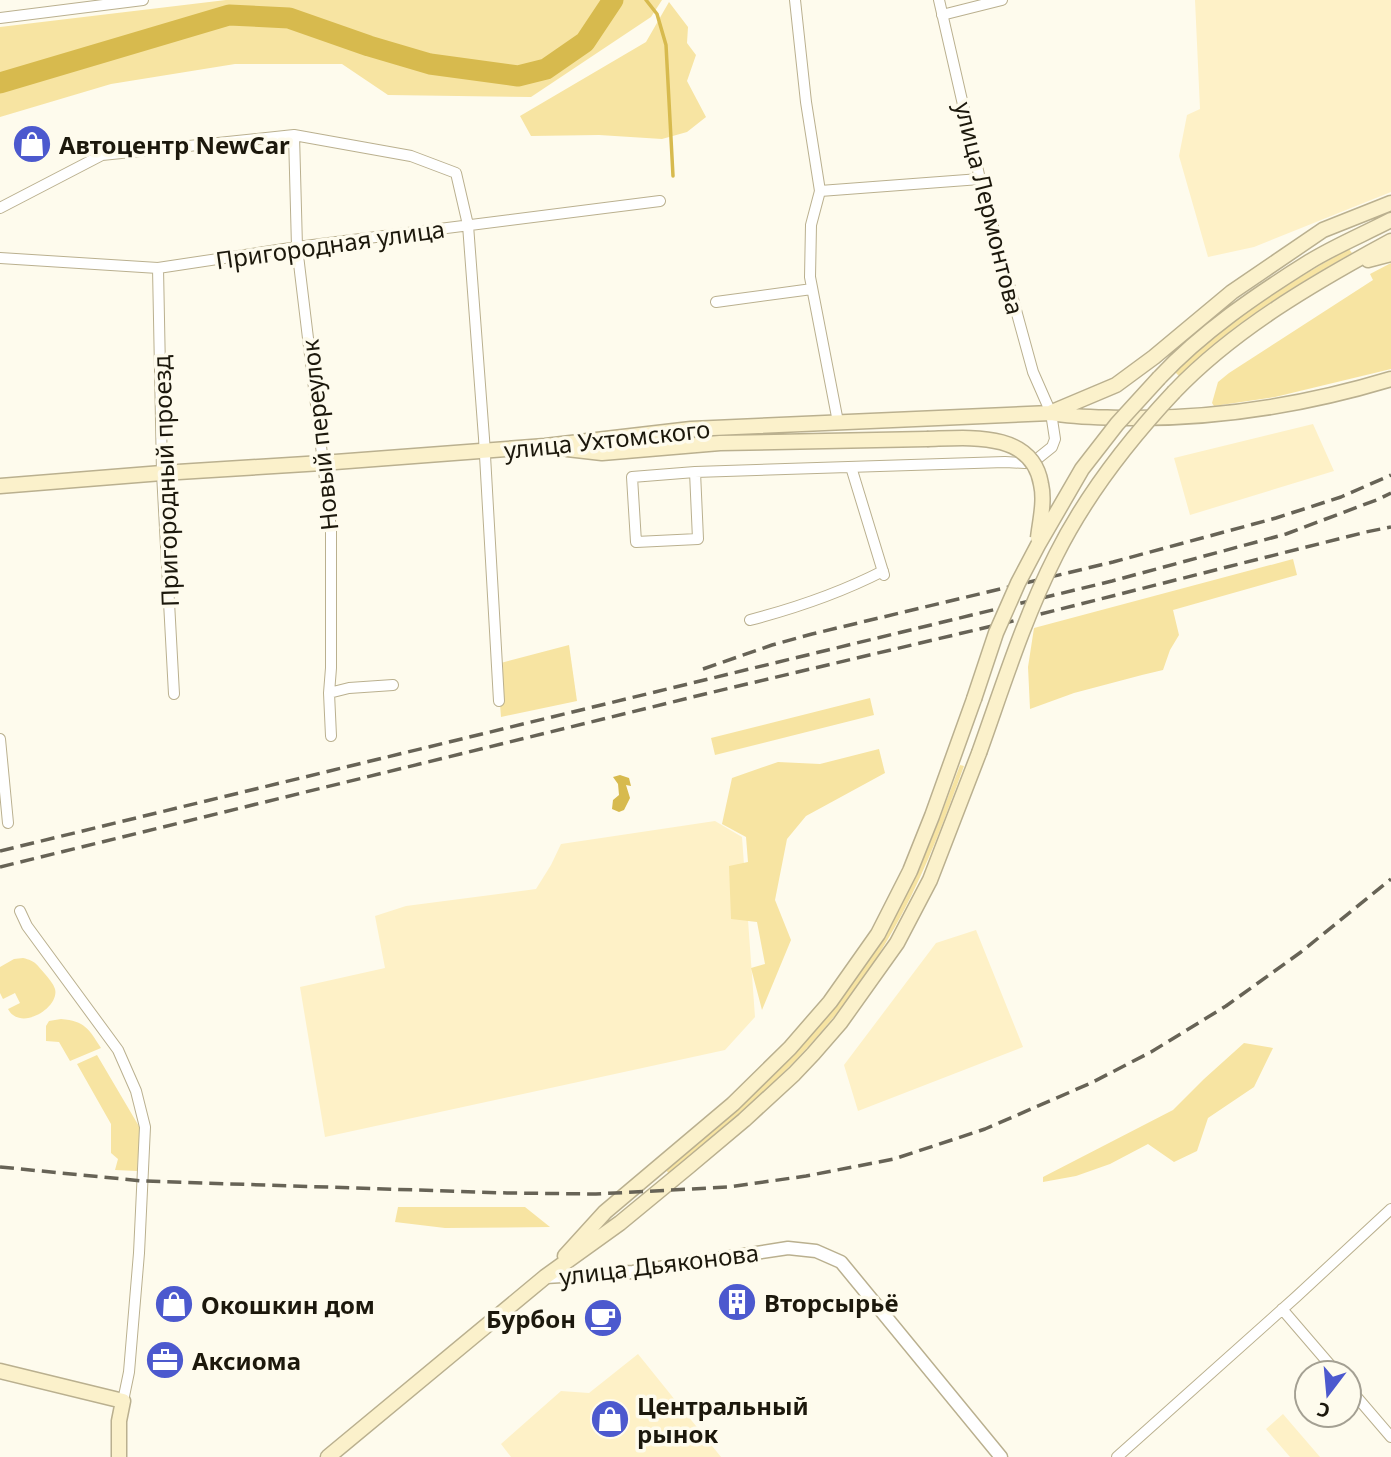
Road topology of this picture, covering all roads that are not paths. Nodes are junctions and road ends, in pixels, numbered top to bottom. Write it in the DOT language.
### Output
graph roads {
  1 [pos="144,0"];
  2 [pos="795,0"];
  3 [pos="939,0"];
  4 [pos="1002,0"];
  5 [pos="942,15"];
  6 [pos="0,18"];
  7 [pos="294,135"];
  8 [pos="980,179"];
  9 [pos="820,191"];
  10 [pos="660,201"];
  11 [pos="1391,203"];
  12 [pos="0,208"];
  13 [pos="1391,220"];
  14 [pos="468,225"];
  15 [pos="1391,241"];
  16 [pos="297,247"];
  17 [pos="1391,254"];
  18 [pos="0,258"];
  19 [pos="1346,265"];
  20 [pos="158,268"];
  21 [pos="812,289"];
  22 [pos="716,302"];
  23 [pos="1391,379"];
  24 [pos="1051,413"];
  25 [pos="838,422"];
  26 [pos="545,446"];
  27 [pos="484,450"];
  28 [pos="322,463"];
  29 [pos="851,467"];
  30 [pos="162,472"];
  31 [pos="695,472"];
  32 [pos="0,485"];
  33 [pos="1038,545"];
  34 [pos="750,620"];
  35 [pos="393,685"];
  36 [pos="330,692"];
  37 [pos="174,694"];
  38 [pos="499,701"];
  39 [pos="331,736"];
  40 [pos="0,740"];
  41 [pos="8,823"];
  42 [pos="20,911"];
  43 [pos="1391,1209"];
  44 [pos="545,1277"];
  45 [pos="1282,1309"];
  46 [pos="1325,1359"];
  47 [pos="0,1371"];
  48 [pos="123,1401"];
  49 [pos="1363,1404"];
  50 [pos="1391,1437"];
  51 [pos="119,1457"];
  52 [pos="328,1457"];
  53 [pos="1001,1457"];
  54 [pos="1117,1457"];
  1 -- 6 [label="street"];
  2 -- 9 [label="street"];
  3 -- 5 [label="street, улица Лермонтова"];
  4 -- 5 [label="street"];
  5 -- 8 [label="street, улица Лермонтова"];
  7 -- 12 [label="street"];
  7 -- 14 [label="street"];
  7 -- 16 [label="street, Новый переулок"];
  8 -- 9 [label="street"];
  8 -- 24 [label="street, улица Лермонтова"];
  9 -- 21 [label="street"];
  10 -- 14 [label="street, Пригородная улица"];
  11 -- 24 [label="main road"];
  13 -- 33 [label="main road, bridge"];
  14 -- 16 [label="street, Пригородная улица"];
  14 -- 27 [label="street"];
  15 -- 19 [label="main road"];
  16 -- 20 [label="street, Пригородная улица"];
  16 -- 28 [label="street, Новый переулок"];
  17 -- 19 [label="main road"];
  18 -- 20 [label="street, Пригородная улица"];
  19 -- 44 [label="main road, bridge"];
  20 -- 30 [label="street, Пригородный проезд"];
  21 -- 22 [label="street"];
  21 -- 25 [label="street"];
  23 -- 24 [label="main road, улица Ухтомского"];
  24 -- 25 [label="main road, улица Ухтомского"];
  24 -- 29 [label="street"];
  25 -- 26 [label="main road, улица Ухтомского"];
  26 -- 27 [label="main road, улица Ухтомского"];
  26 -- 33 [label="main road, bridge"];
  27 -- 28 [label="main road, улица Ухтомского"];
  27 -- 38 [label="street"];
  28 -- 30 [label="main road, улица Ухтомского"];
  28 -- 36 [label="street, Новый переулок"];
  29 -- 31 [label="street"];
  29 -- 34 [label="street"];
  30 -- 32 [label="main road, улица Ухтомского"];
  30 -- 37 [label="street, Пригородный проезд"];
  31 -- 31 [label="street"];
  33 -- 44 [label="main road, bridge"];
  35 -- 36 [label="street"];
  36 -- 39 [label="street, Новый переулок"];
  40 -- 41 [label="street"];
  42 -- 48 [label="street"];
  43 -- 45 [label="street"];
  44 -- 52 [label="main road, улица Дьяконова"];
  44 -- 53 [label="street, улица Дьяконова"];
  45 -- 46 [label="street"];
  45 -- 54 [label="street"];
  47 -- 48 [label="main road"];
  48 -- 51 [label="main road"];
  49 -- 50 [label="street"];
}
